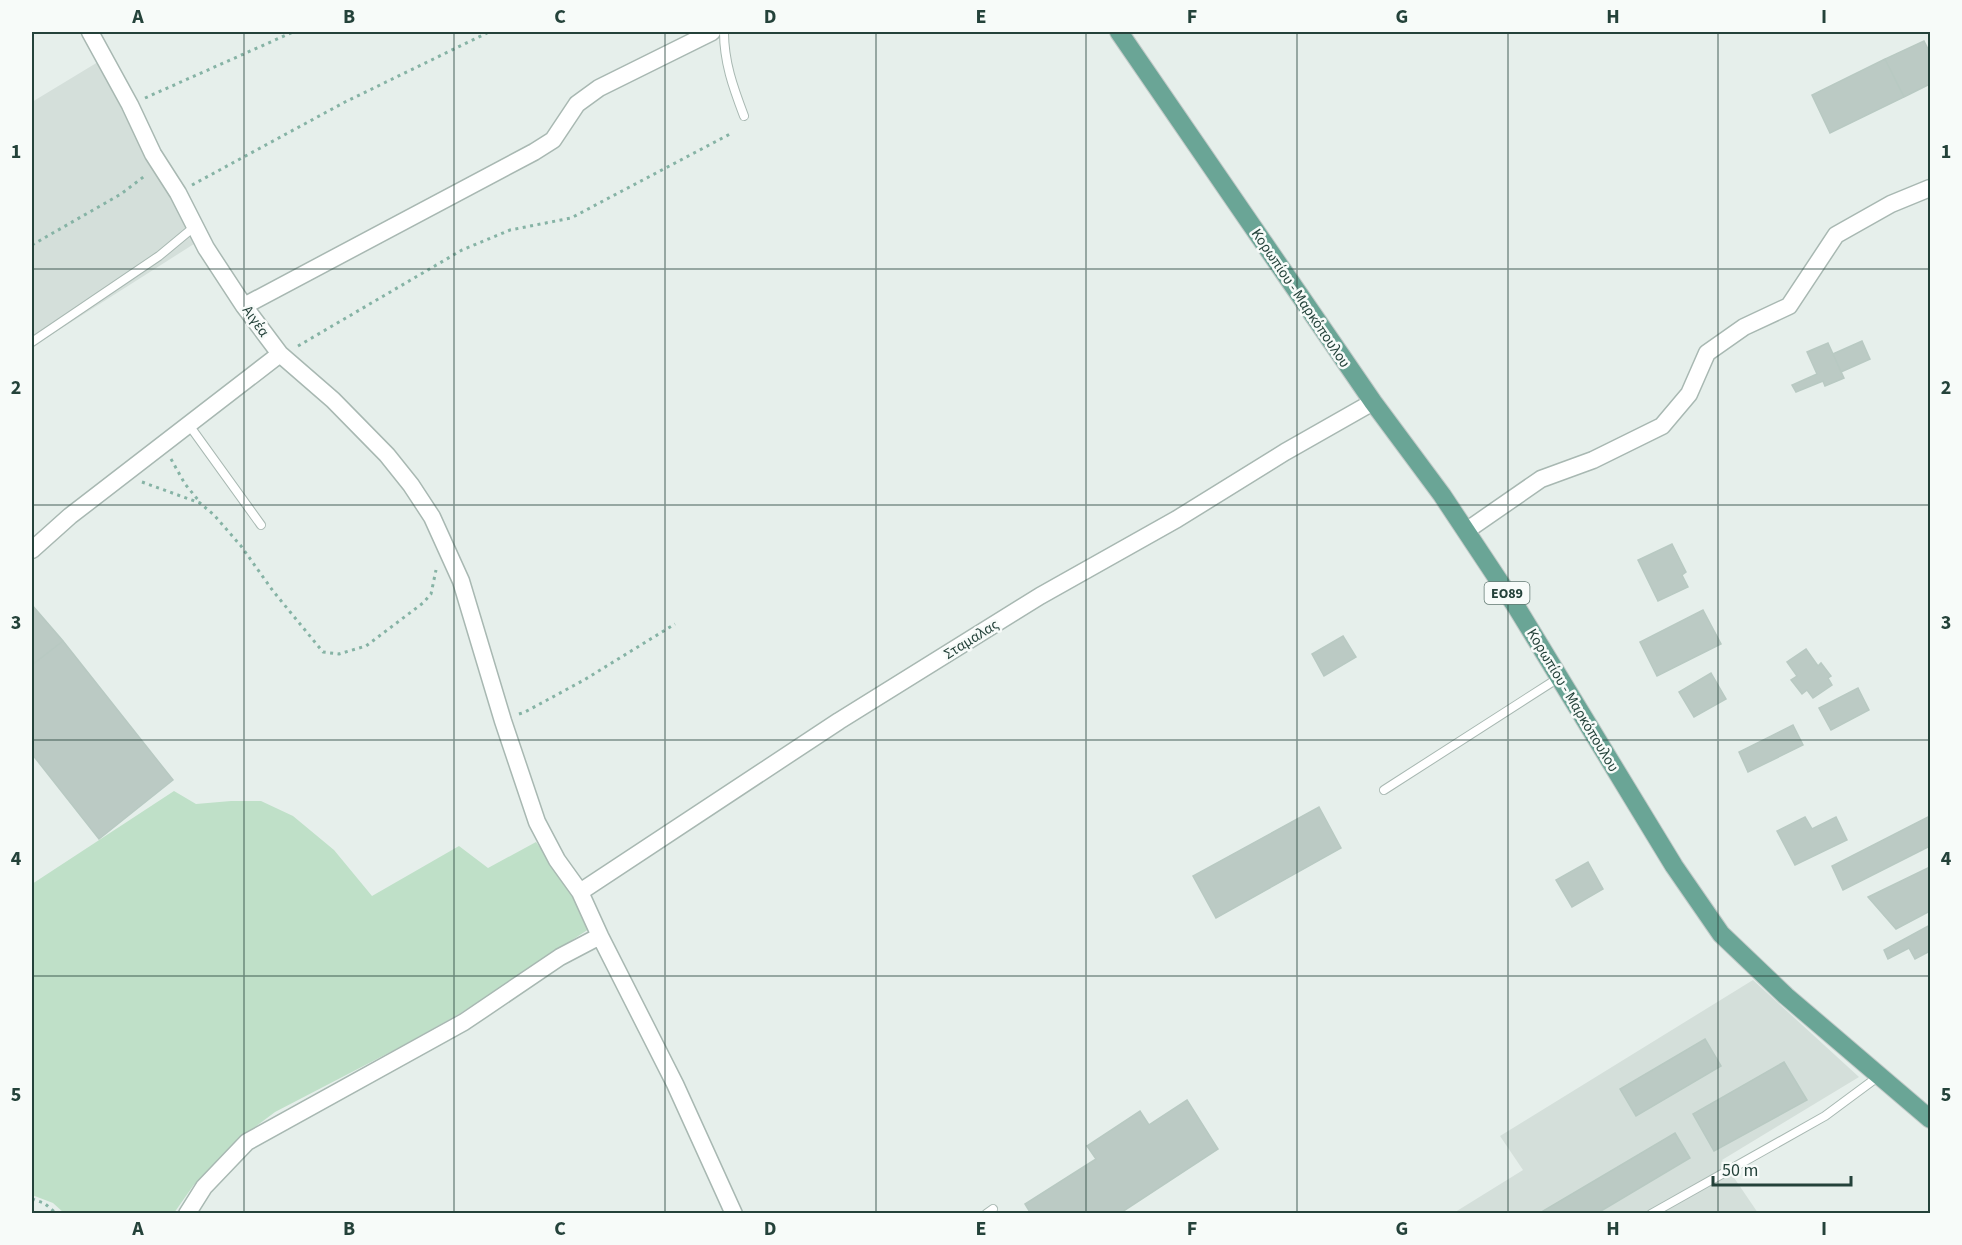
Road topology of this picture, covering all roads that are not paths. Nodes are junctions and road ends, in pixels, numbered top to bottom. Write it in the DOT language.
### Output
graph roads {
  1 [pos="90,32"];
  2 [pos="712,32"];
  3 [pos="724,32"];
  4 [pos="1119,32"];
  5 [pos="744,116"];
  6 [pos="1930,188"];
  7 [pos="195,227"];
  8 [pos="244,306"];
  9 [pos="32,342"];
  10 [pos="280,354"];
  11 [pos="1372,402"];
  12 [pos="189,425"];
  13 [pos="261,525"];
  14 [pos="1466,531"];
  15 [pos="32,550"];
  16 [pos="1560,677"];
  17 [pos="1384,790"];
  18 [pos="580,892"];
  19 [pos="600,936"];
  20 [pos="1880,1076"];
  21 [pos="1930,1119"];
  22 [pos="187,1214"];
  23 [pos="734,1214"];
  24 [pos="1651,1214"];
  1 -- 7 [label="street, Αιγέα"];
  2 -- 8 [label="street"];
  3 -- 5 [label="lane"];
  4 -- 11 [label="main road, Κορωπίου - Μαρκόπουλου / ΕΟ89"];
  6 -- 14 [label="street"];
  7 -- 8 [label="street, Αιγέα"];
  7 -- 9 [label="lane"];
  8 -- 10 [label="street, Αιγέα"];
  10 -- 12 [label="street"];
  10 -- 18 [label="street, Αιγέα"];
  11 -- 14 [label="main road, Κορωπίου - Μαρκόπουλου / ΕΟ89"];
  11 -- 18 [label="street, Σταμαλας"];
  12 -- 13 [label="lane"];
  12 -- 15 [label="street"];
  14 -- 16 [label="main road, Κορωπίου - Μαρκόπουλου / ΕΟ89"];
  16 -- 17 [label="lane"];
  16 -- 20 [label="main road, Κορωπίου - Μαρκόπουλου / ΕΟ89"];
  18 -- 19 [label="street, Αιγέα"];
  19 -- 22 [label="street"];
  19 -- 23 [label="street, Αιγέα"];
  20 -- 21 [label="main road, Κορωπίου - Μαρκόπουλου / ΕΟ89"];
  20 -- 24 [label="lane"];
}
